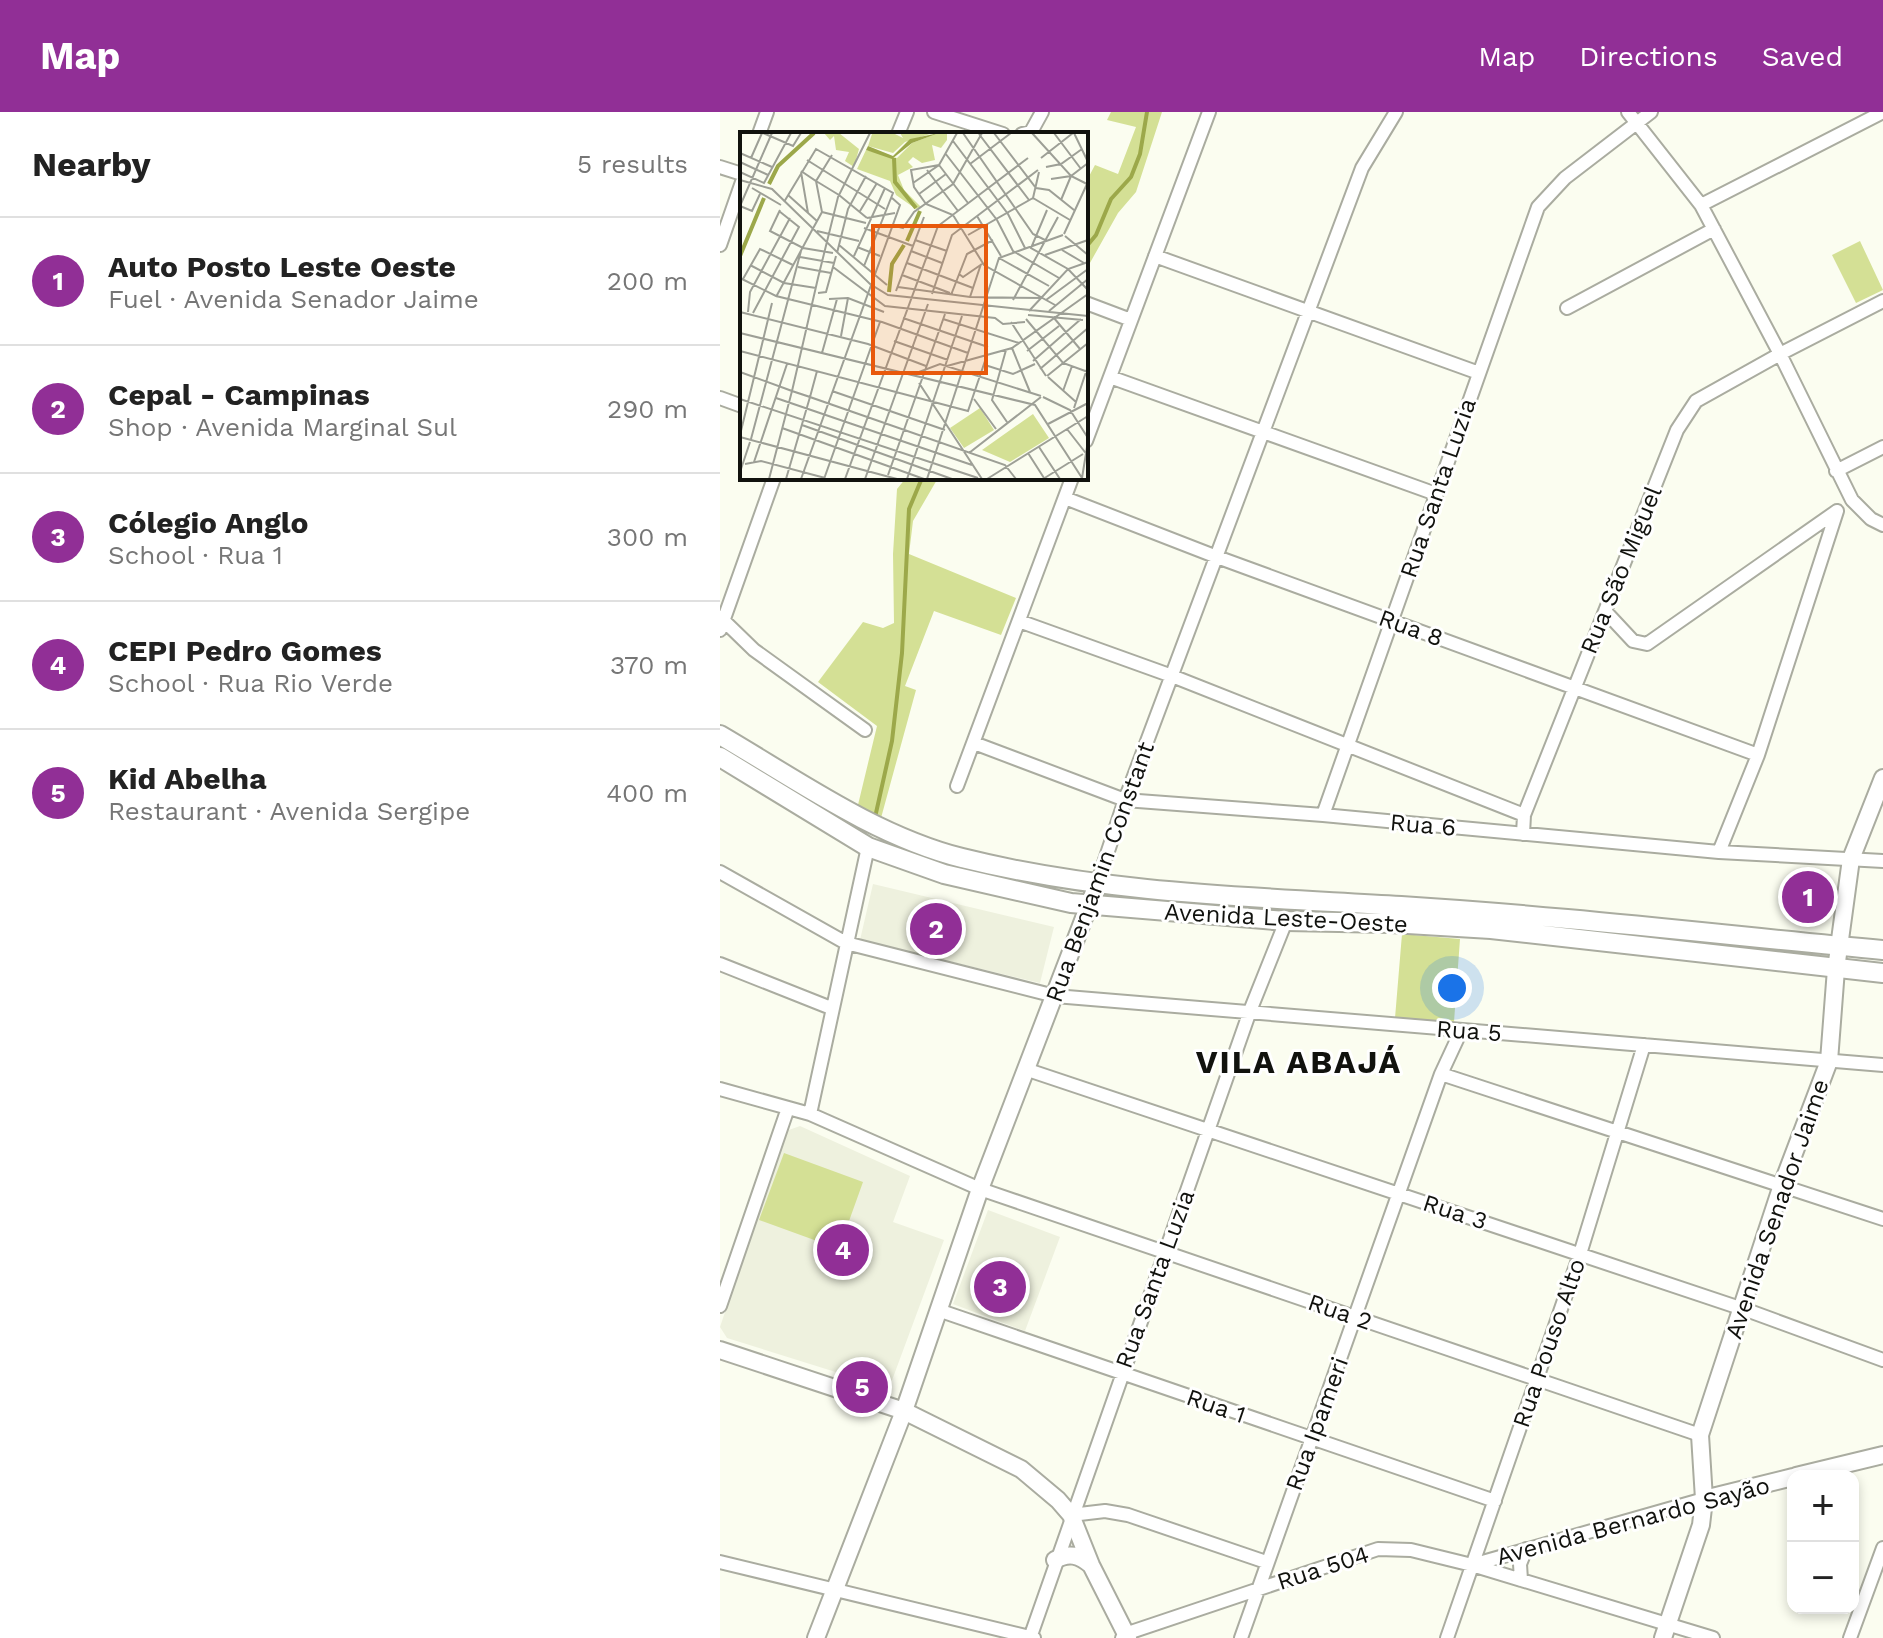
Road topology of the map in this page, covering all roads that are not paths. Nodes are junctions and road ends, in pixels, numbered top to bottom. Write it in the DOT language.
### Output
graph roads {
  1 [pos="767,112"];
  2 [pos="907,112"];
  3 [pos="934,112"];
  4 [pos="1042,112"];
  5 [pos="1209,112"];
  6 [pos="1396,112"];
  7 [pos="1628,112"];
  8 [pos="1651,112"];
  9 [pos="1882,113"];
  10 [pos="1636,123"];
  11 [pos="966,129"];
  12 [pos="760,132"];
  13 [pos="899,132"];
  14 [pos="988,132"];
  15 [pos="1031,132"];
  16 [pos="720,167"];
  17 [pos="740,173"];
  18 [pos="740,188"];
  19 [pos="1701,205"];
  20 [pos="1714,229"];
  21 [pos="720,245"];
  22 [pos="1155,256"];
  23 [pos="1883,301"];
  24 [pos="1088,304"];
  25 [pos="1567,308"];
  26 [pos="1309,311"];
  27 [pos="1131,320"];
  28 [pos="1780,354"];
  29 [pos="1479,373"];
  30 [pos="1110,377"];
  31 [pos="720,398"];
  32 [pos="740,405"];
  33 [pos="1263,432"];
  34 [pos="1088,436"];
  35 [pos="1883,447"];
  36 [pos="1836,471"];
  37 [pos="773,480"];
  38 [pos="1071,480"];
  39 [pos="1436,494"];
  40 [pos="1065,498"];
  41 [pos="1852,500"];
  42 [pos="1837,511"];
  43 [pos="1883,525"];
  44 [pos="1217,557"];
  45 [pos="1605,611"];
  46 [pos="1019,621"];
  47 [pos="1392,621"];
  48 [pos="721,622"];
  49 [pos="1172,676"];
  50 [pos="1575,688"];
  51 [pos="865,730"];
  52 [pos="720,735"];
  53 [pos="974,743"];
  54 [pos="1348,745"];
  55 [pos="1758,755"];
  56 [pos="720,757"];
  57 [pos="1883,778"];
  58 [pos="957,786"];
  59 [pos="1125,800"];
  60 [pos="1323,815"];
  61 [pos="1524,815"];
  62 [pos="1523,834"];
  63 [pos="868,847"];
  64 [pos="1719,852"];
  65 [pos="1851,859"];
  66 [pos="1883,861"];
  67 [pos="720,872"];
  68 [pos="1097,884"];
  69 [pos="1090,906"];
  70 [pos="1286,921"];
  71 [pos="846,943"];
  72 [pos="1839,946"];
  73 [pos="1883,950"];
  74 [pos="720,964"];
  75 [pos="1836,969"];
  76 [pos="1883,973"];
  77 [pos="1055,996"];
  78 [pos="831,1008"];
  79 [pos="1250,1011"];
  80 [pos="1461,1031"];
  81 [pos="1644,1045"];
  82 [pos="1829,1061"];
  83 [pos="1883,1065"];
  84 [pos="1025,1069"];
  85 [pos="1441,1074"];
  86 [pos="720,1089"];
  87 [pos="788,1108"];
  88 [pos="810,1114"];
  89 [pos="1208,1130"];
  90 [pos="1617,1131"];
  91 [pos="1782,1185"];
  92 [pos="980,1189"];
  93 [pos="1399,1194"];
  94 [pos="1883,1219"];
  95 [pos="1165,1252"];
  96 [pos="1580,1254"];
  97 [pos="720,1306"];
  98 [pos="1741,1308"];
  99 [pos="938,1310"];
  100 [pos="1356,1317"];
  101 [pos="720,1350"];
  102 [pos="1883,1360"];
  103 [pos="1122,1373"];
  104 [pos="1538,1380"];
  105 [pos="904,1411"];
  106 [pos="1700,1435"];
  107 [pos="1312,1439"];
  108 [pos="1883,1455"];
  109 [pos="1820,1470"];
  110 [pos="1787,1478"];
  111 [pos="1704,1499"];
  112 [pos="1495,1501"];
  113 [pos="1071,1515"];
  114 [pos="1526,1549"];
  115 [pos="1882,1553"];
  116 [pos="1055,1560"];
  117 [pos="720,1562"];
  118 [pos="1266,1562"];
  119 [pos="1091,1565"];
  120 [pos="1472,1565"];
  121 [pos="1521,1580"];
  122 [pos="833,1590"];
  123 [pos="1257,1591"];
  124 [pos="1666,1631"];
  125 [pos="1125,1637"];
  126 [pos="816,1638"];
  127 [pos="1031,1638"];
  128 [pos="1241,1638"];
  129 [pos="1447,1638"];
  130 [pos="1713,1638"];
  131 [pos="1850,1638"];
  1 -- 12 [label="street"];
  2 -- 13 [label="street"];
  3 -- 11 [label="street"];
  4 -- 15 [label="street"];
  5 -- 22 [label="street"];
  6 -- 26 [label="street, Rua Benjamin Constant"];
  7 -- 10 [label="street"];
  8 -- 10 [label="street"];
  9 -- 19 [label="street"];
  10 -- 19 [label="street"];
  10 -- 29 [label="street, Rua Santa Luzia"];
  11 -- 14 [label="street"];
  16 -- 17 [label="street"];
  18 -- 21 [label="street"];
  19 -- 20 [label="street"];
  20 -- 25 [label="street"];
  20 -- 28 [label="street"];
  22 -- 26 [label="street"];
  22 -- 27 [label="street"];
  23 -- 28 [label="street, Rua São Miguel"];
  24 -- 27 [label="street"];
  26 -- 29 [label="street"];
  26 -- 33 [label="street, Rua Benjamin Constant"];
  27 -- 30 [label="street"];
  28 -- 36 [label="street"];
  28 -- 45 [label="street, Rua São Miguel"];
  29 -- 39 [label="street, Rua Santa Luzia"];
  30 -- 33 [label="street"];
  30 -- 34 [label="street"];
  31 -- 32 [label="street"];
  33 -- 39 [label="street"];
  33 -- 44 [label="street, Rua Benjamin Constant"];
  35 -- 36 [label="street"];
  36 -- 41 [label="street"];
  37 -- 48 [label="street"];
  38 -- 40 [label="street"];
  39 -- 47 [label="street, Rua Santa Luzia"];
  40 -- 44 [label="street, Rua 8"];
  40 -- 46 [label="street"];
  41 -- 42 [label="street"];
  41 -- 43 [label="street"];
  42 -- 45 [label="street"];
  42 -- 55 [label="street"];
  44 -- 47 [label="street, Rua 8"];
  44 -- 49 [label="street, Rua Benjamin Constant"];
  45 -- 50 [label="street, Rua São Miguel"];
  46 -- 49 [label="street"];
  46 -- 53 [label="street"];
  47 -- 50 [label="street, Rua 8"];
  47 -- 54 [label="street, Rua Santa Luzia"];
  48 -- 51 [label="street"];
  49 -- 54 [label="street"];
  49 -- 59 [label="street, Rua Benjamin Constant"];
  50 -- 55 [label="street, Rua 8"];
  50 -- 61 [label="street, Rua São Miguel"];
  52 -- 68 [label="main road, Avenida Leste-Oeste"];
  53 -- 58 [label="street"];
  53 -- 59 [label="street, Rua 6"];
  54 -- 60 [label="street, Rua Santa Luzia"];
  54 -- 61 [label="street"];
  55 -- 64 [label="street"];
  56 -- 63 [label="main road, Avenida Leste-Oeste"];
  57 -- 65 [label="street, Avenida Senador Jaime"];
  59 -- 60 [label="street, Rua 6"];
  59 -- 68 [label="street, Rua Benjamin Constant"];
  60 -- 62 [label="street, Rua 6"];
  61 -- 62 [label="street, Rua São Miguel"];
  62 -- 64 [label="street, Rua 6"];
  63 -- 69 [label="main road, Avenida Leste-Oeste"];
  63 -- 71 [label="street"];
  64 -- 65 [label="street, Rua 6"];
  65 -- 66 [label="street, Rua 6"];
  65 -- 72 [label="street, Avenida Senador Jaime"];
  67 -- 71 [label="street, Rua 5"];
  68 -- 69 [label="street, Rua Benjamin Constant"];
  68 -- 72 [label="main road, Avenida Leste-Oeste"];
  69 -- 70 [label="main road, Avenida Leste-Oeste"];
  69 -- 77 [label="street, Rua Benjamin Constant"];
  70 -- 75 [label="main road, Avenida Leste-Oeste"];
  70 -- 79 [label="street, Rua Santa Luzia"];
  71 -- 77 [label="street, Rua 5"];
  71 -- 78 [label="street"];
  72 -- 73 [label="main road, Avenida Leste-Oeste"];
  72 -- 75 [label="street, Avenida Senador Jaime"];
  74 -- 78 [label="street"];
  75 -- 76 [label="main road, Avenida Leste-Oeste"];
  75 -- 82 [label="street, Avenida Senador Jaime"];
  77 -- 79 [label="street, Rua 5"];
  77 -- 84 [label="street, Rua Benjamin Constant"];
  78 -- 88 [label="street"];
  79 -- 80 [label="street, Rua 5"];
  79 -- 89 [label="street, Rua Santa Luzia"];
  80 -- 81 [label="street, Rua 5"];
  80 -- 85 [label="street, Rua Ipameri"];
  81 -- 82 [label="street, Rua 5"];
  81 -- 90 [label="street, Rua Pouso Alto"];
  82 -- 83 [label="street, Rua 5"];
  82 -- 91 [label="street, Avenida Senador Jaime"];
  84 -- 89 [label="street, Rua 3"];
  84 -- 92 [label="street, Rua Benjamin Constant"];
  85 -- 90 [label="street"];
  85 -- 93 [label="street, Rua Ipameri"];
  86 -- 87 [label="street, Rua 2"];
  87 -- 88 [label="street, Rua 2"];
  87 -- 97 [label="street"];
  88 -- 92 [label="street, Rua 2"];
  89 -- 93 [label="street, Rua 3"];
  89 -- 95 [label="street, Rua Santa Luzia"];
  90 -- 91 [label="street"];
  90 -- 96 [label="street, Rua Pouso Alto"];
  91 -- 94 [label="street"];
  91 -- 98 [label="street, Avenida Senador Jaime"];
  92 -- 95 [label="street, Rua 2"];
  92 -- 99 [label="street, Rua Benjamin Constant"];
  93 -- 96 [label="street, Rua 3"];
  93 -- 100 [label="street, Rua Ipameri"];
  95 -- 100 [label="street, Rua 2"];
  95 -- 103 [label="street, Rua Santa Luzia"];
  96 -- 98 [label="street, Rua 3"];
  96 -- 104 [label="street, Rua Pouso Alto"];
  98 -- 102 [label="street, Rua 3"];
  98 -- 106 [label="street, Avenida Senador Jaime"];
  99 -- 103 [label="street, Rua 1"];
  99 -- 105 [label="street, Rua Benjamin Constant"];
  100 -- 104 [label="street, Rua 2"];
  100 -- 107 [label="street, Rua Ipameri"];
  101 -- 105 [label="street"];
  103 -- 107 [label="street, Rua 1"];
  103 -- 113 [label="street, Rua Santa Luzia"];
  104 -- 106 [label="street, Rua 2"];
  104 -- 112 [label="street, Rua Pouso Alto"];
  105 -- 113 [label="street"];
  105 -- 122 [label="street, Rua Benjamin Constant"];
  106 -- 111 [label="street, Avenida Senador Jaime"];
  107 -- 112 [label="street, Rua 1"];
  107 -- 118 [label="street, Rua Ipameri"];
  108 -- 109 [label="street, Avenida Bernardo Sayão"];
  110 -- 111 [label="street, Avenida Bernardo Sayão"];
  111 -- 114 [label="street, Avenida Bernardo Sayão"];
  111 -- 124 [label="street, Avenida Senador Jaime"];
  112 -- 120 [label="street, Rua Pouso Alto"];
  113 -- 116 [label="street, Rua Santa Luzia"];
  113 -- 118 [label="street"];
  113 -- 119 [label="street"];
  114 -- 120 [label="street, Avenida Bernardo Sayão"];
  114 -- 121 [label="street"];
  115 -- 131 [label="street"];
  116 -- 119 [label="street"];
  116 -- 127 [label="street, Rua Santa Luzia"];
  117 -- 122 [label="street"];
  118 -- 123 [label="street, Rua Ipameri"];
  119 -- 125 [label="street"];
  120 -- 121 [label="street, Rua 504"];
  120 -- 123 [label="street, Rua 504"];
  120 -- 129 [label="street, Rua Pouso Alto"];
  121 -- 124 [label="street, Rua 504"];
  122 -- 126 [label="street, Rua Benjamin Constant"];
  122 -- 127 [label="street"];
  123 -- 125 [label="street, Rua 504"];
  123 -- 128 [label="street, Rua Ipameri"];
  124 -- 130 [label="street, Rua 504"];
}
